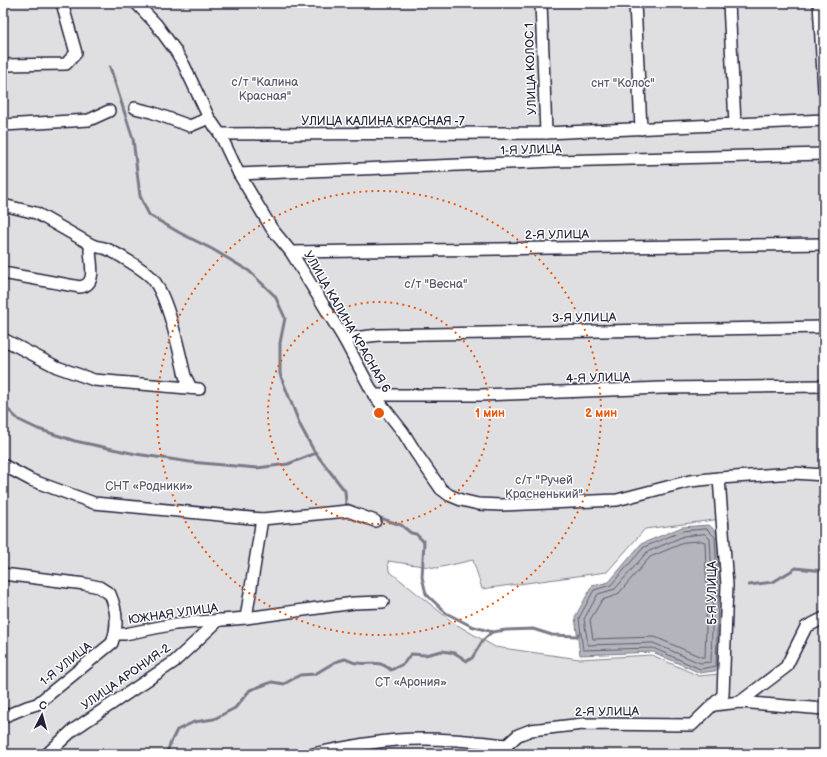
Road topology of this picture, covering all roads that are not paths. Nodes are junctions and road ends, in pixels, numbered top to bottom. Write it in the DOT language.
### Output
graph roads {
  1 [pos="62,3"];
  2 [pos="136,3"];
  3 [pos="541,3"];
  4 [pos="635,3"];
  5 [pos="729,3"];
  6 [pos="820,3"];
  7 [pos="3,65"];
  8 [pos="824,91"];
  9 [pos="135,108"];
  10 [pos="109,111"];
  11 [pos="209,118"];
  12 [pos="824,120"];
  13 [pos="735,124"];
  14 [pos="3,125"];
  15 [pos="641,129"];
  16 [pos="546,133"];
  17 [pos="220,134"];
  18 [pos="824,154"];
  19 [pos="239,174"];
  20 [pos="3,205"];
  21 [pos="824,244"];
  22 [pos="92,245"];
  23 [pos="291,252"];
  24 [pos="3,273"];
  25 [pos="824,327"];
  26 [pos="3,339"];
  27 [pos="344,339"];
  28 [pos="824,386"];
  29 [pos="374,395"];
  30 [pos="3,465"];
  31 [pos="824,475"];
  32 [pos="720,478"];
  33 [pos="262,519"];
  34 [pos="375,521"];
  35 [pos="3,574"];
  36 [pos="384,602"];
  37 [pos="246,618"];
  38 [pos="824,618"];
  39 [pos="219,620"];
  40 [pos="117,637"];
  41 [pos="740,702"];
  42 [pos="714,705"];
  43 [pos="824,709"];
  44 [pos="3,717"];
  45 [pos="505,750"];
  46 [pos="47,754"];
  47 [pos="313,754"];
  1 -- 7 [label="street"];
  2 -- 11 [label="street, УЛИЦА КАЛИНА КРАСНАЯ 6"];
  3 -- 16 [label="street, УЛИЦА КОЛОС 1"];
  4 -- 15 [label="street"];
  5 -- 13 [label="street"];
  6 -- 8 [label="street"];
  9 -- 11 [label="street"];
  10 -- 14 [label="street"];
  11 -- 17 [label="street, УЛИЦА КАЛИНА КРАСНАЯ 6"];
  12 -- 13 [label="street, 1-Я УЛИЦА"];
  13 -- 15 [label="street, 1-Я УЛИЦА"];
  15 -- 16 [label="street, 1-Я УЛИЦА"];
  16 -- 17 [label="street, УЛИЦА КАЛИНА КРАСНАЯ -7"];
  17 -- 19 [label="street, УЛИЦА КАЛИНА КРАСНАЯ 6"];
  18 -- 19 [label="street, 1-Я УЛИЦА"];
  19 -- 23 [label="street, УЛИЦА КАЛИНА КРАСНАЯ 6"];
  20 -- 22 [label="street"];
  21 -- 23 [label="street, 2-Я УЛИЦА"];
  22 -- 24 [label="street"];
  22 -- 26 [label="street"];
  23 -- 27 [label="street, УЛИЦА КАЛИНА КРАСНАЯ 6"];
  25 -- 27 [label="street, 3-Я УЛИЦА"];
  27 -- 29 [label="street, УЛИЦА КАЛИНА КРАСНАЯ 6"];
  28 -- 29 [label="street, 4-Я УЛИЦА"];
  29 -- 32 [label="street, УЛИЦА КАЛИНА КРАСНАЯ 6"];
  30 -- 33 [label="street"];
  31 -- 32 [label="street, УЛИЦА КАЛИНА КРАСНАЯ 6"];
  32 -- 42 [label="street, 5-Я УЛИЦА"];
  33 -- 34 [label="street"];
  33 -- 37 [label="street"];
  35 -- 40 [label="street, ЮЖНАЯ УЛИЦА"];
  36 -- 37 [label="street, ЮЖНАЯ УЛИЦА"];
  37 -- 39 [label="street, ЮЖНАЯ УЛИЦА"];
  38 -- 41 [label="street"];
  39 -- 40 [label="street, ЮЖНАЯ УЛИЦА"];
  39 -- 46 [label="street, УЛИЦА АРОНИЯ-2"];
  40 -- 44 [label="street, 1-Я УЛИЦА"];
  41 -- 42 [label="street"];
  41 -- 43 [label="street"];
  42 -- 45 [label="street, 2-Я УЛИЦА"];
  45 -- 47 [label="street"];
}
